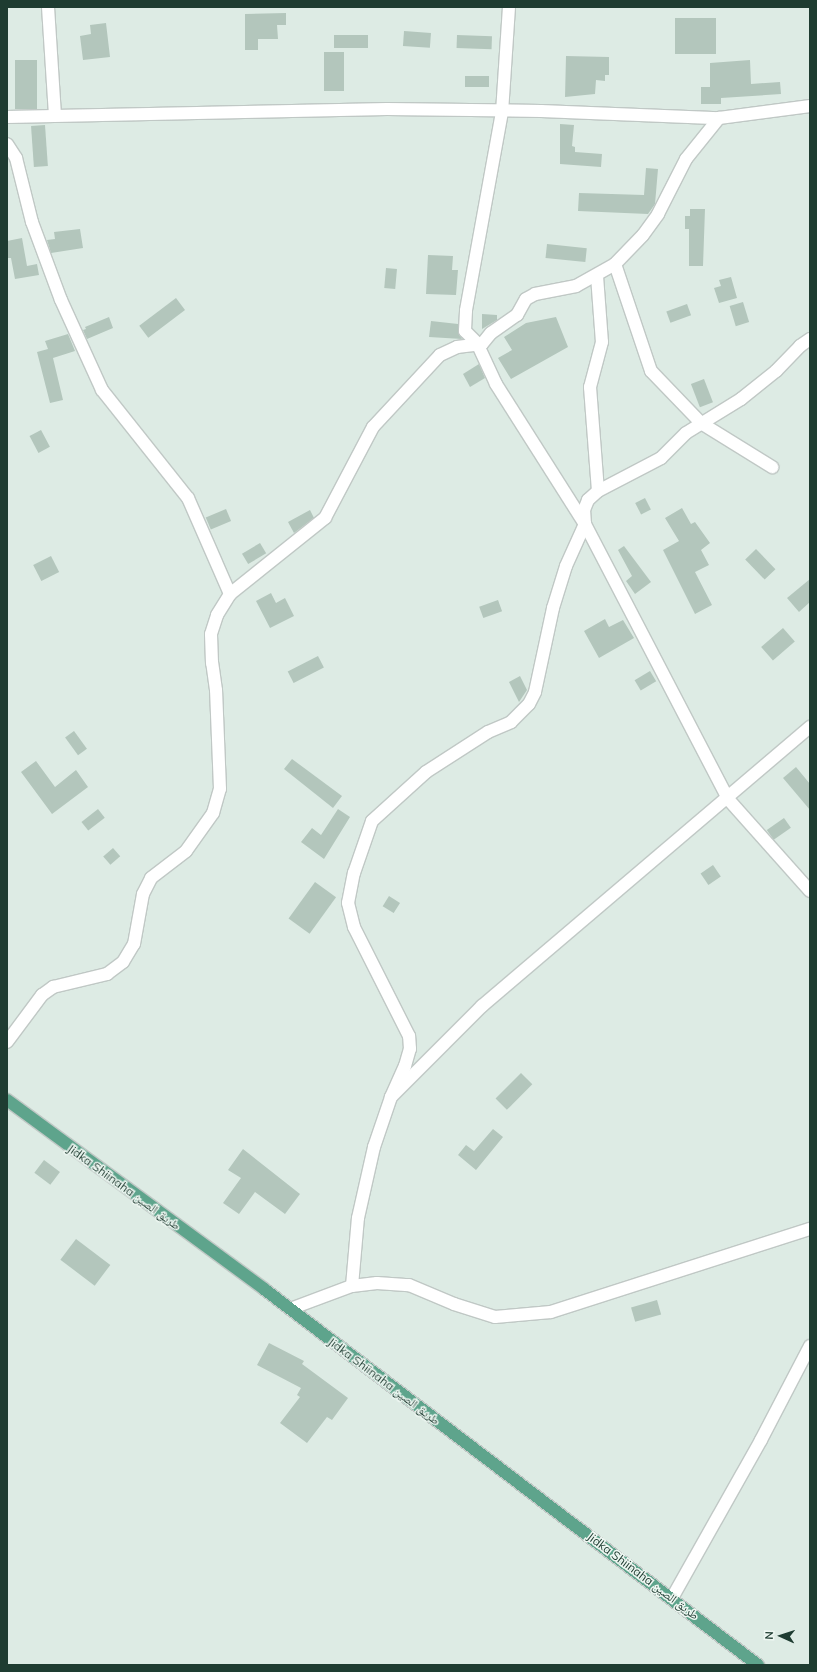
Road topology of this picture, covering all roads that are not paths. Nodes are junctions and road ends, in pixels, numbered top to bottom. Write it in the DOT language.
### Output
graph roads {
  1 [pos="48,7"];
  2 [pos="509,7"];
  3 [pos="810,106"];
  4 [pos="788,111"];
  5 [pos="502,112"];
  6 [pos="810,113"];
  7 [pos="55,115"];
  8 [pos="7,117"];
  9 [pos="719,118"];
  10 [pos="7,144"];
  11 [pos="615,264"];
  12 [pos="597,276"];
  13 [pos="810,339"];
  14 [pos="477,343"];
  15 [pos="702,423"];
  16 [pos="772,466"];
  17 [pos="598,491"];
  18 [pos="585,524"];
  19 [pos="230,594"];
  20 [pos="810,727"];
  21 [pos="728,799"];
  22 [pos="810,891"];
  23 [pos="7,1042"];
  24 [pos="391,1097"];
  25 [pos="7,1100"];
  26 [pos="810,1229"];
  27 [pos="352,1286"];
  28 [pos="290,1309"];
  29 [pos="810,1346"];
  30 [pos="672,1598"];
  31 [pos="758,1665"];
  1 -- 7 [label="street"];
  2 -- 5 [label="street"];
  3 -- 4 [label="street"];
  4 -- 6 [label="street"];
  4 -- 9 [label="street"];
  5 -- 7 [label="street"];
  5 -- 9 [label="street"];
  5 -- 14 [label="street"];
  7 -- 8 [label="street"];
  9 -- 11 [label="street"];
  10 -- 19 [label="street"];
  11 -- 12 [label="street"];
  11 -- 15 [label="street"];
  12 -- 14 [label="street"];
  12 -- 17 [label="street"];
  13 -- 15 [label="street"];
  14 -- 18 [label="street"];
  14 -- 19 [label="street"];
  15 -- 16 [label="street"];
  15 -- 17 [label="street"];
  17 -- 18 [label="street"];
  18 -- 21 [label="street"];
  18 -- 24 [label="street"];
  19 -- 23 [label="street"];
  20 -- 21 [label="street"];
  21 -- 22 [label="street"];
  21 -- 24 [label="street"];
  24 -- 27 [label="street"];
  25 -- 28 [label="main road, Jidka Shiinaha طريق الصين"];
  26 -- 27 [label="street"];
  27 -- 28 [label="street"];
  28 -- 30 [label="main road, Jidka Shiinaha طريق الصين"];
  29 -- 30 [label="street"];
  30 -- 31 [label="main road, Jidka Shiinaha طريق الصين"];
}
